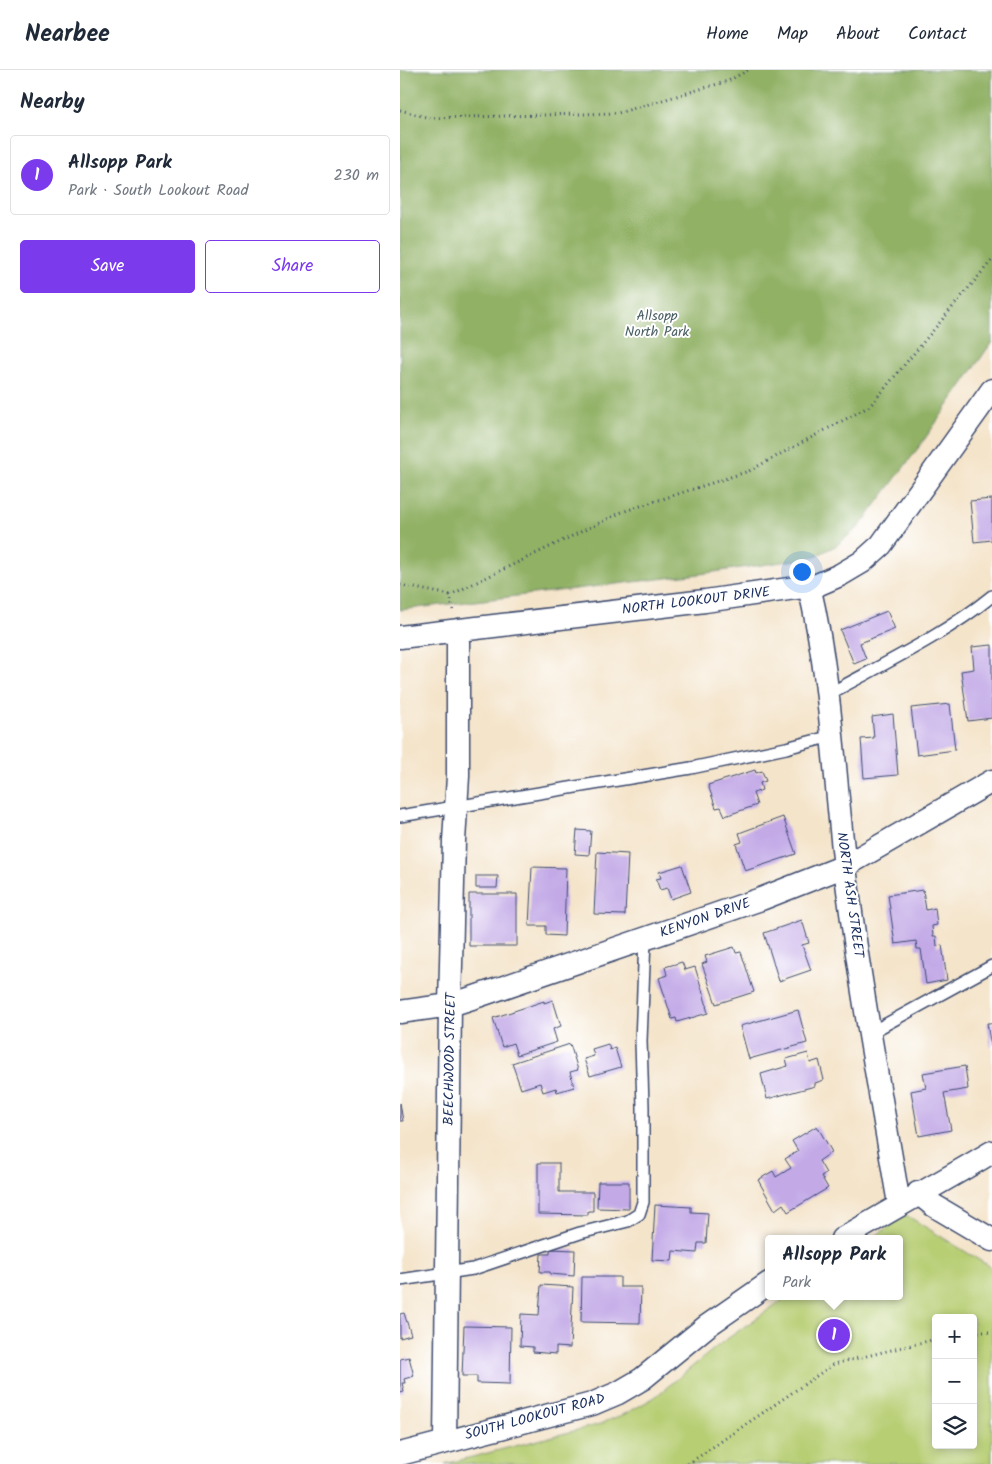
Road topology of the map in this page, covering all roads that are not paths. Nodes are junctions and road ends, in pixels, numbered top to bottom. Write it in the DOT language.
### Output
graph roads {
  1 [pos="992,390"];
  2 [pos="809,586"];
  3 [pos="992,596"];
  4 [pos="458,630"];
  5 [pos="400,637"];
  6 [pos="827,695"];
  7 [pos="832,736"];
  8 [pos="992,781"];
  9 [pos="455,807"];
  10 [pos="400,816"];
  11 [pos="845,866"];
  12 [pos="645,939"];
  13 [pos="992,966"];
  14 [pos="450,1005"];
  15 [pos="400,1012"];
  16 [pos="870,1033"];
  17 [pos="992,1152"];
  18 [pos="918,1193"];
  19 [pos="899,1204"];
  20 [pos="849,1235"];
  21 [pos="992,1240"];
  22 [pos="448,1274"];
  23 [pos="400,1280"];
  24 [pos="765,1286"];
  25 [pos="445,1441"];
  26 [pos="400,1454"];
  1 -- 2 [label="street, NORTH LOOKOUT DRIVE"];
  2 -- 4 [label="street, NORTH LOOKOUT DRIVE"];
  2 -- 6 [label="street, NORTH ASH STREET"];
  3 -- 6 [label="lane"];
  4 -- 5 [label="street, NORTH LOOKOUT DRIVE"];
  4 -- 9 [label="street, BEECHWOOD STREET"];
  6 -- 7 [label="street, NORTH ASH STREET"];
  7 -- 9 [label="lane"];
  7 -- 11 [label="street, NORTH ASH STREET"];
  8 -- 11 [label="street, KENYON DRIVE"];
  9 -- 10 [label="lane"];
  9 -- 14 [label="street, BEECHWOOD STREET"];
  11 -- 12 [label="street, KENYON DRIVE"];
  11 -- 16 [label="street, NORTH ASH STREET"];
  12 -- 14 [label="street, KENYON DRIVE"];
  12 -- 22 [label="lane"];
  13 -- 16 [label="lane"];
  14 -- 15 [label="street, KENYON DRIVE"];
  14 -- 22 [label="street, BEECHWOOD STREET"];
  16 -- 19 [label="street, NORTH ASH STREET"];
  17 -- 18 [label="street"];
  18 -- 19 [label="street"];
  18 -- 21 [label="street"];
  19 -- 20 [label="street"];
  22 -- 23 [label="lane"];
  22 -- 25 [label="street, BEECHWOOD STREET"];
  24 -- 25 [label="street, SOUTH LOOKOUT ROAD"];
  25 -- 26 [label="street"];
}
